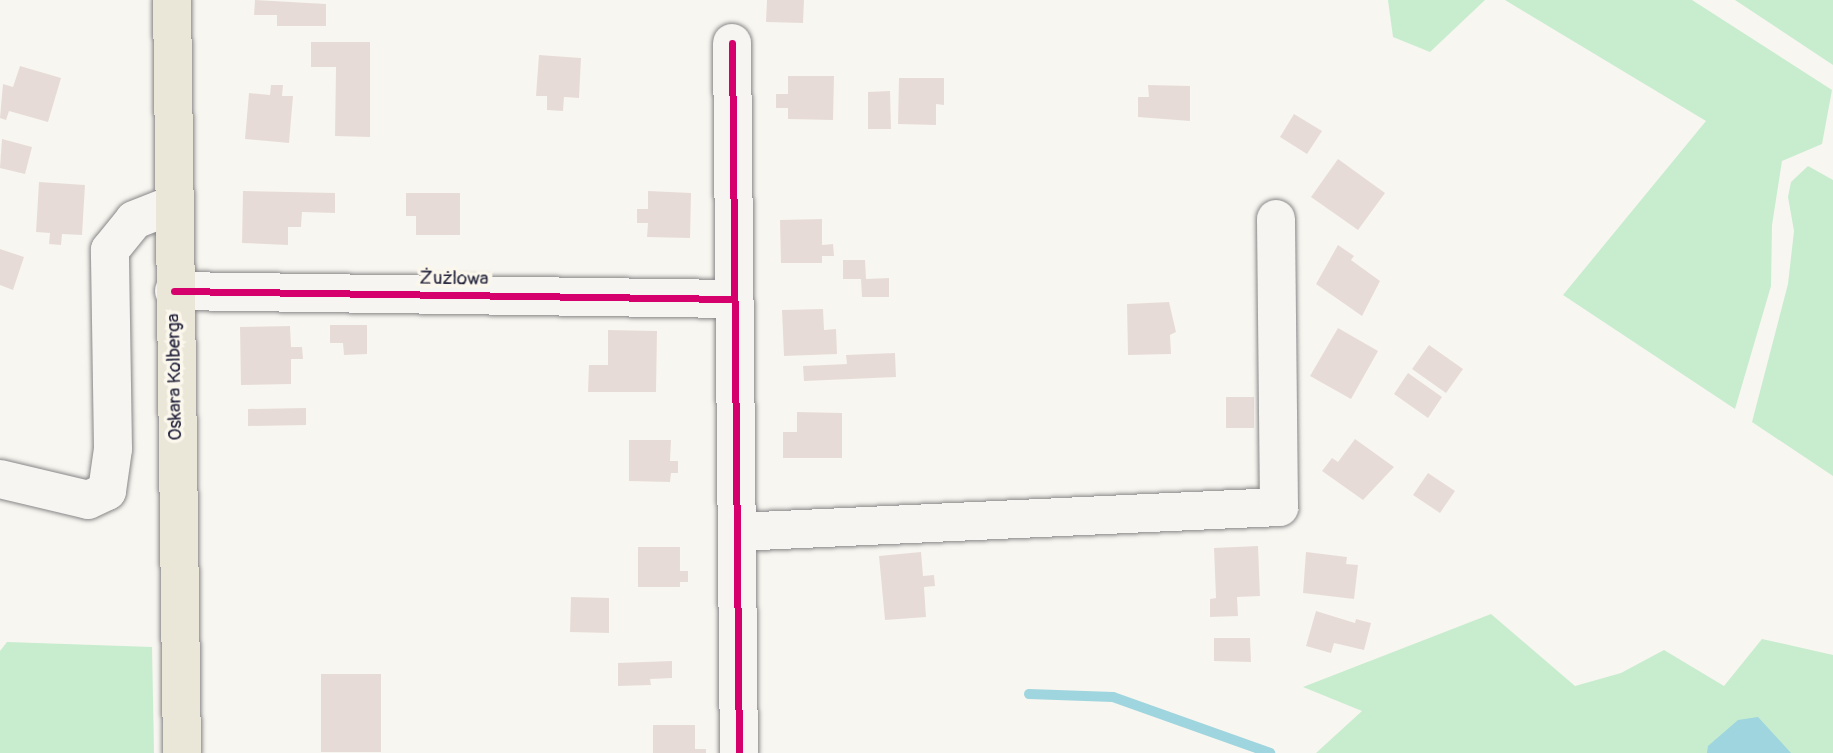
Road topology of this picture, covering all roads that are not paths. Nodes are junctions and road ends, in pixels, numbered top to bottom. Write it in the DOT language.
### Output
graph roads {
  1 [pos="172,0"];
  2 [pos="732,43"];
  3 [pos="172,205"];
  4 [pos="1276,219"];
  5 [pos="174,291"];
  6 [pos="734,299"];
  7 [pos="0,479"];
  8 [pos="737,532"];
  9 [pos="182,753"];
  10 [pos="739,753"];
  1 -- 3 [label="main road, Oskara Kolberga"];
  2 -- 6 [label="street"];
  3 -- 5 [label="main road, Oskara Kolberga"];
  3 -- 7 [label="street"];
  4 -- 8 [label="street"];
  5 -- 6 [label="street, Żużlowa"];
  5 -- 9 [label="main road, Oskara Kolberga"];
  6 -- 8 [label="street"];
  8 -- 10 [label="street"];
}
